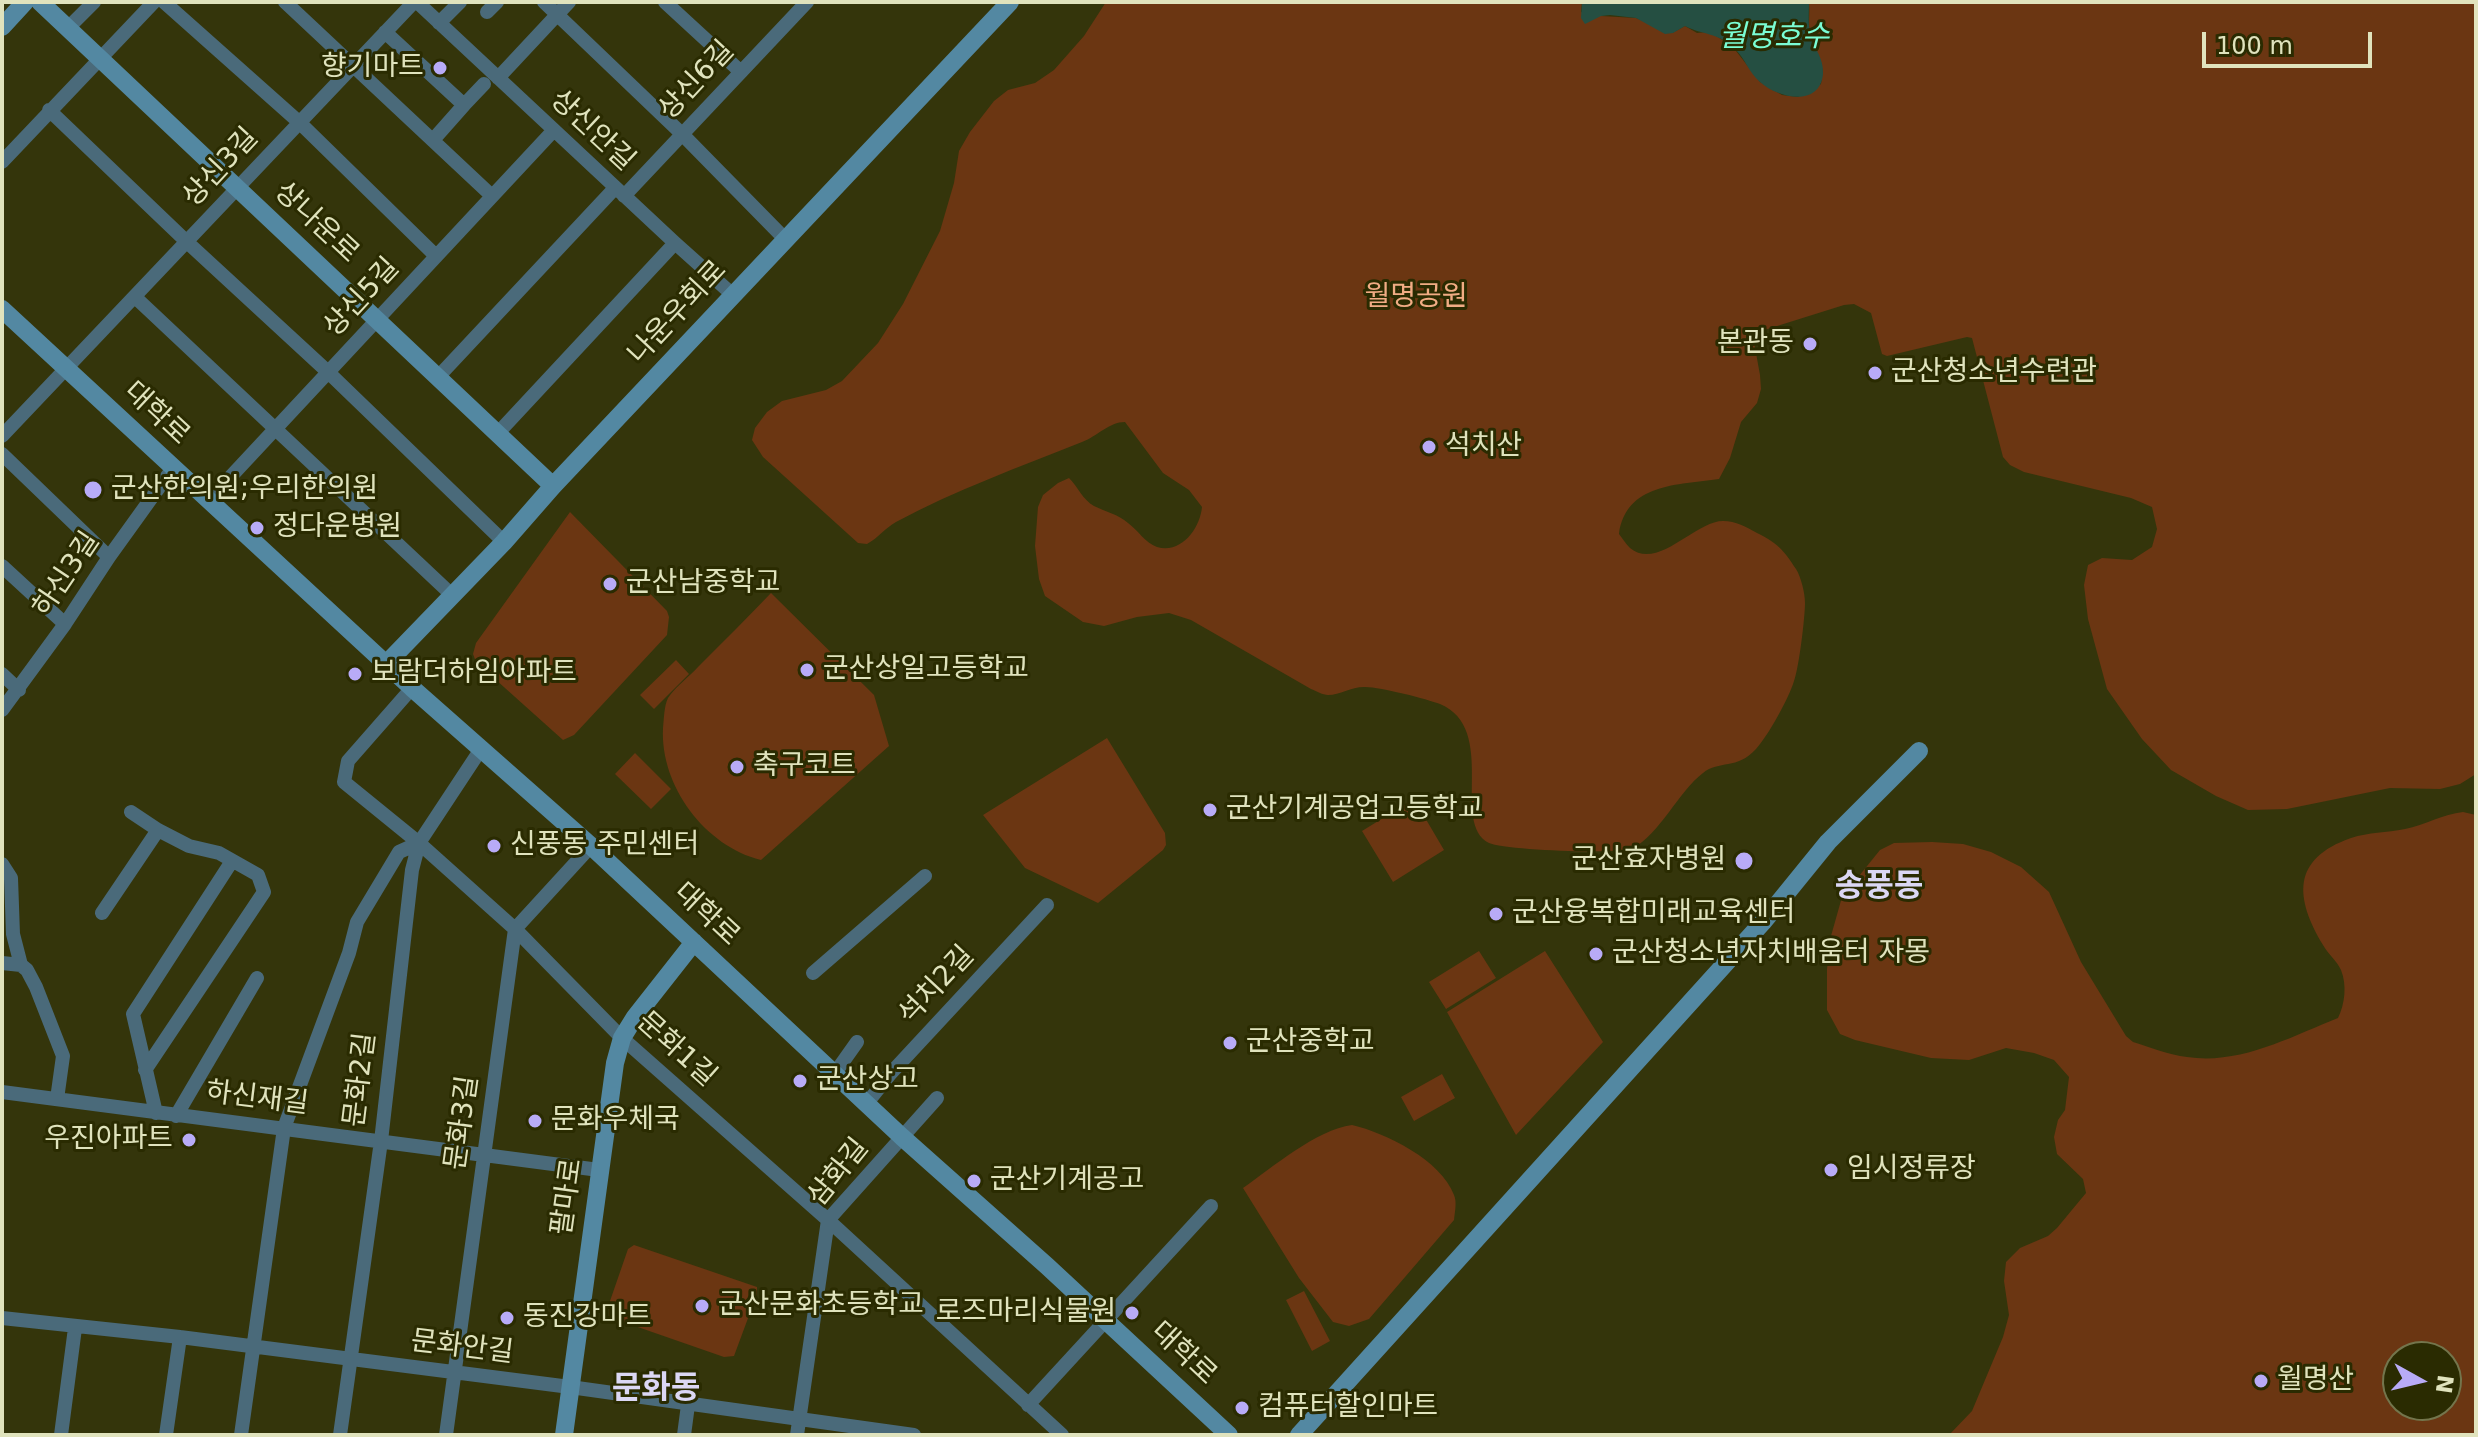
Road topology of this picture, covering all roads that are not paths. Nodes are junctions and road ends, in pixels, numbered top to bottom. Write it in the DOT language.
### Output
graph roads {
  1 [pos="25,2"];
  2 [pos="40,2"];
  3 [pos="94,2"];
  4 [pos="154,2"];
  5 [pos="164,2"];
  6 [pos="416,2"];
  7 [pos="460,2"];
  8 [pos="544,2"];
  9 [pos="569,2"];
  10 [pos="665,2"];
  11 [pos="1010,2"];
  12 [pos="289,3"];
  13 [pos="799,5"];
  14 [pos="557,15"];
  15 [pos="439,23"];
  16 [pos="2,27"];
  17 [pos="68,28"];
  18 [pos="385,32"];
  19 [pos="101,59"];
  20 [pos="354,65"];
  21 [pos="741,72"];
  22 [pos="491,81"];
  23 [pos="464,105"];
  24 [pos="49,110"];
  25 [pos="300,123"];
  26 [pos="554,130"];
  27 [pos="682,134"];
  28 [pos="433,140"];
  29 [pos="2,162"];
  30 [pos="238,188"];
  31 [pos="620,192"];
  32 [pos="492,196"];
  33 [pos="786,240"];
  34 [pos="187,242"];
  35 [pos="675,243"];
  36 [pos="436,256"];
  37 [pos="733,295"];
  38 [pos="135,297"];
  39 [pos="2,309"];
  40 [pos="378,320"];
  41 [pos="66,370"];
  42 [pos="328,372"];
  43 [pos="438,377"];
  44 [pos="275,429"];
  45 [pos="498,433"];
  46 [pos="2,436"];
  47 [pos="2,454"];
  48 [pos="173,468"];
  49 [pos="553,486"];
  50 [pos="208,501"];
  51 [pos="504,542"];
  52 [pos="109,557"];
  53 [pos="2,566"];
  54 [pos="452,595"];
  55 [pos="65,624"];
  56 [pos="387,663"];
  57 [pos="2,674"];
  58 [pos="412,688"];
  59 [pos="19,690"];
  60 [pos="2,710"];
  61 [pos="481,749"];
  62 [pos="1919,751"];
  63 [pos="131,812"];
  64 [pos="158,830"];
  65 [pos="419,843"];
  66 [pos="591,846"];
  67 [pos="232,861"];
  68 [pos="2,864"];
  69 [pos="925,876"];
  70 [pos="1047,905"];
  71 [pos="102,913"];
  72 [pos="515,929"];
  73 [pos="694,942"];
  74 [pos="2,963"];
  75 [pos="21,965"];
  76 [pos="813,973"];
  77 [pos="257,978"];
  78 [pos="622,1038"];
  79 [pos="857,1042"];
  80 [pos="145,1070"];
  81 [pos="835,1073"];
  82 [pos="2,1092"];
  83 [pos="937,1098"];
  84 [pos="57,1099"];
  85 [pos="2,1100"];
  86 [pos="867,1103"];
  87 [pos="156,1113"];
  88 [pos="176,1116"];
  89 [pos="284,1128"];
  90 [pos="902,1137"];
  91 [pos="381,1141"];
  92 [pos="485,1155"];
  93 [pos="599,1170"];
  94 [pos="1211,1206"];
  95 [pos="828,1220"];
  96 [pos="2,1318"];
  97 [pos="1105,1320"];
  98 [pos="75,1328"];
  99 [pos="180,1337"];
  100 [pos="252,1348"];
  101 [pos="350,1360"];
  102 [pos="453,1373"];
  103 [pos="570,1387"];
  104 [pos="688,1405"];
  105 [pos="1028,1405"];
  106 [pos="799,1418"];
  107 [pos="907,1434"];
  108 [pos="61,1435"];
  109 [pos="166,1435"];
  110 [pos="241,1435"];
  111 [pos="340,1435"];
  112 [pos="446,1435"];
  113 [pos="564,1435"];
  114 [pos="684,1435"];
  115 [pos="797,1435"];
  116 [pos="1062,1435"];
  117 [pos="1229,1435"];
  118 [pos="1299,1435"];
  1 -- 16 [label="street"];
  2 -- 17 [label="street, 상나운로"];
  3 -- 17 [label="street"];
  4 -- 19 [label="street"];
  5 -- 25 [label="street"];
  6 -- 15 [label="street, 상신안길"];
  6 -- 18 [label="street, 상신3길"];
  7 -- 15 [label="street"];
  8 -- 14 [label="street"];
  9 -- 14 [label="street"];
  10 -- 21 [label="street"];
  11 -- 33 [label="street, 나운우회로"];
  12 -- 20 [label="street"];
  13 -- 21 [label="street, 상신6길"];
  14 -- 22 [label="street"];
  14 -- 27 [label="street"];
  15 -- 22 [label="street, 상신안길"];
  17 -- 19 [label="street, 상나운로"];
  18 -- 20 [label="street, 상신3길"];
  18 -- 23 [label="street"];
  19 -- 24 [label="street"];
  19 -- 30 [label="street, 상나운로"];
  20 -- 25 [label="street, 상신3길"];
  20 -- 28 [label="street"];
  21 -- 27 [label="street, 상신6길"];
  22 -- 23 [label="street"];
  22 -- 26 [label="street, 상신안길"];
  23 -- 28 [label="street"];
  24 -- 29 [label="street"];
  24 -- 34 [label="street"];
  25 -- 30 [label="street, 상신3길"];
  25 -- 36 [label="street"];
  26 -- 31 [label="street, 상신안길"];
  26 -- 32 [label="street, 상신5길"];
  27 -- 31 [label="street, 상신6길"];
  27 -- 33 [label="street"];
  28 -- 32 [label="street"];
  30 -- 34 [label="street, 상신3길"];
  30 -- 40 [label="street, 상나운로"];
  31 -- 35 [label="street, 상신안길"];
  31 -- 43 [label="street, 상신6길"];
  32 -- 36 [label="street, 상신5길"];
  33 -- 37 [label="street, 나운우회로"];
  34 -- 38 [label="street, 상신3길"];
  34 -- 42 [label="street"];
  35 -- 37 [label="street, 상신안길"];
  35 -- 45 [label="street"];
  36 -- 40 [label="street, 상신5길"];
  37 -- 49 [label="street, 나운우회로"];
  38 -- 41 [label="street, 상신3길"];
  38 -- 44 [label="street"];
  39 -- 41 [label="street, 대학로"];
  40 -- 42 [label="street, 상신5길"];
  40 -- 43 [label="street, 상나운로"];
  41 -- 46 [label="street, 상신3길"];
  41 -- 48 [label="street, 대학로"];
  42 -- 44 [label="street, 상신5길"];
  42 -- 51 [label="street"];
  43 -- 45 [label="street, 상나운로"];
  44 -- 50 [label="street, 상신5길"];
  44 -- 54 [label="street"];
  45 -- 49 [label="street, 상나운로"];
  47 -- 52 [label="street"];
  48 -- 50 [label="street, 대학로"];
  48 -- 52 [label="street, 하신3길"];
  49 -- 51 [label="street, 나운우회로"];
  50 -- 56 [label="street, 대학로"];
  51 -- 54 [label="street, 나운우회로"];
  52 -- 55 [label="street, 하신3길"];
  53 -- 55 [label="street"];
  54 -- 56 [label="street, 나운우회로"];
  55 -- 59 [label="street, 하신3길"];
  56 -- 58 [label="street, 대학로"];
  57 -- 59 [label="street"];
  58 -- 61 [label="street, 대학로"];
  58 -- 65 [label="street, 문화1길"];
  59 -- 60 [label="street, 하신3길"];
  61 -- 65 [label="street, 문화2길"];
  61 -- 66 [label="street, 대학로"];
  62 -- 118 [label="street"];
  63 -- 64 [label="street"];
  64 -- 67 [label="street"];
  64 -- 71 [label="street"];
  65 -- 72 [label="street, 문화1길"];
  65 -- 89 [label="street"];
  65 -- 91 [label="street, 문화2길"];
  66 -- 72 [label="street"];
  66 -- 73 [label="street, 대학로"];
  67 -- 80 [label="street"];
  67 -- 80 [label="street"];
  68 -- 75 [label="street"];
  69 -- 76 [label="street"];
  70 -- 86 [label="street, 석치2길"];
  72 -- 78 [label="street, 문화1길"];
  72 -- 92 [label="street, 문화3길"];
  73 -- 78 [label="street, 팔마로"];
  73 -- 81 [label="street, 대학로"];
  74 -- 75 [label="street"];
  75 -- 84 [label="street"];
  77 -- 88 [label="street"];
  78 -- 93 [label="street, 팔마로"];
  78 -- 95 [label="street, 문화1길"];
  79 -- 81 [label="street"];
  80 -- 87 [label="street"];
  81 -- 86 [label="street, 대학로"];
  82 -- 84 [label="street, 하신재길"];
  82 -- 85 [label="street, 하신재길"];
  83 -- 90 [label="street, 삼화길"];
  84 -- 87 [label="street, 하신재길"];
  86 -- 90 [label="street, 대학로"];
  87 -- 88 [label="street, 하신재길"];
  88 -- 89 [label="street, 하신재길"];
  89 -- 91 [label="street, 하신재길"];
  89 -- 100 [label="street"];
  90 -- 95 [label="street, 삼화길"];
  90 -- 97 [label="street, 대학로"];
  91 -- 92 [label="street, 하신재길"];
  91 -- 101 [label="street, 문화2길"];
  92 -- 93 [label="street, 하신재길"];
  92 -- 102 [label="street, 문화3길"];
  93 -- 103 [label="street, 팔마로"];
  94 -- 97 [label="street"];
  95 -- 105 [label="street, 문화1길"];
  95 -- 106 [label="street, 삼화길"];
  96 -- 98 [label="street, 문화안길"];
  97 -- 105 [label="street"];
  97 -- 117 [label="street, 대학로"];
  98 -- 99 [label="street, 문화안길"];
  98 -- 108 [label="street"];
  99 -- 100 [label="street, 문화안길"];
  99 -- 109 [label="street"];
  100 -- 101 [label="street, 문화안길"];
  100 -- 110 [label="street"];
  101 -- 102 [label="street, 문화안길"];
  101 -- 111 [label="street, 문화2길"];
  102 -- 103 [label="street, 문화안길"];
  102 -- 112 [label="street, 문화3길"];
  103 -- 104 [label="street, 문화안길"];
  103 -- 113 [label="street, 팔마로"];
  104 -- 106 [label="street, 문화안길"];
  104 -- 114 [label="street"];
  105 -- 116 [label="street, 문화1길"];
  106 -- 107 [label="street, 문화안길"];
  106 -- 115 [label="street, 삼화길"];
}
